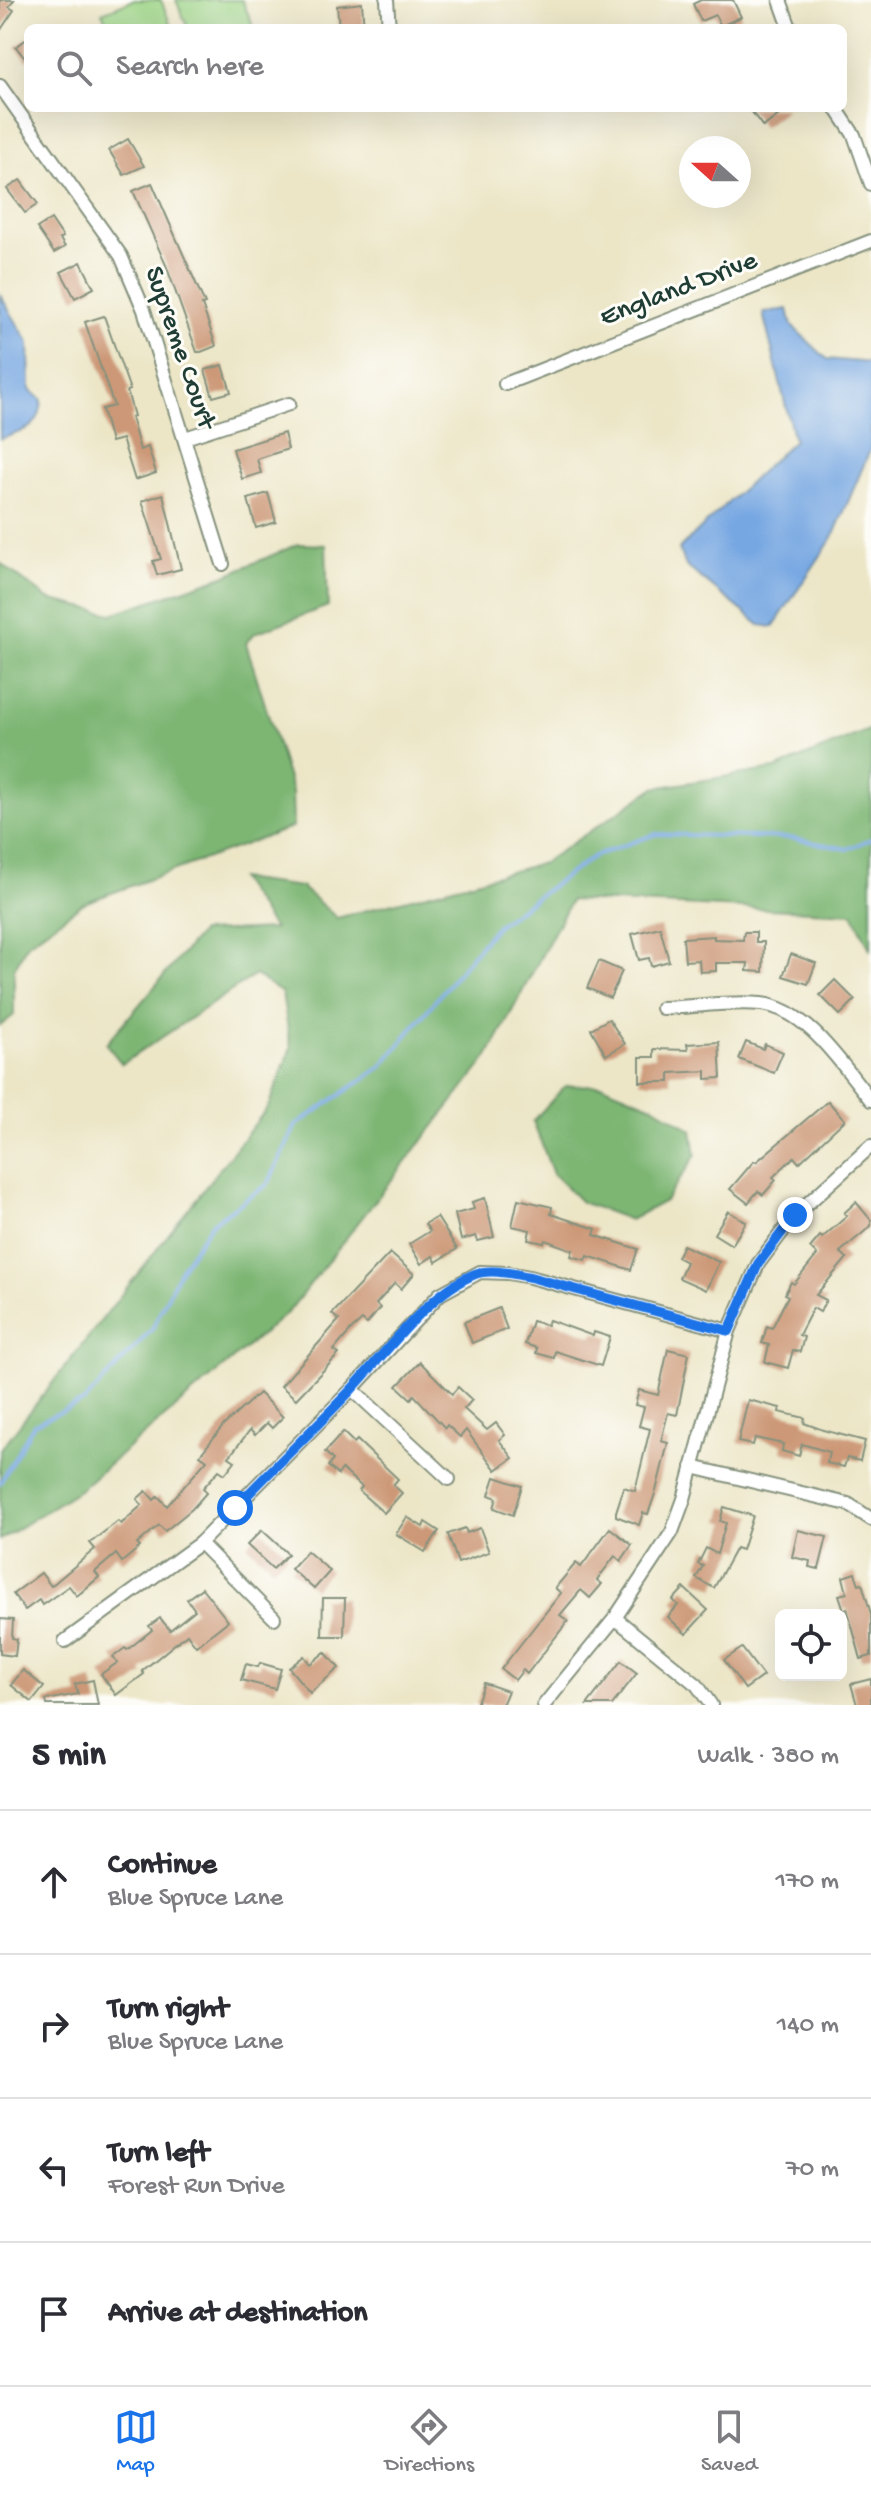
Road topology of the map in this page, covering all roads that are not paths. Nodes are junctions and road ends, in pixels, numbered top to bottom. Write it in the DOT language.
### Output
graph roads {
  1 [pos="387,0"];
  2 [pos="780,0"];
  3 [pos="389,24"];
  4 [pos="789,24"];
  5 [pos="0,86"];
  6 [pos="839,112"];
  7 [pos="871,184"];
  8 [pos="871,241"];
  9 [pos="505,384"];
  10 [pos="289,404"];
  11 [pos="185,438"];
  12 [pos="223,564"];
  13 [pos="662,1008"];
  14 [pos="871,1100"];
  15 [pos="871,1146"];
  16 [pos="729,1331"];
  17 [pos="352,1389"];
  18 [pos="692,1467"];
  19 [pos="449,1479"];
  20 [pos="871,1519"];
  21 [pos="200,1543"];
  22 [pos="274,1618"];
  23 [pos="615,1618"];
  24 [pos="65,1641"];
  25 [pos="544,1705"];
  26 [pos="711,1705"];
  1 -- 3 [label="street"];
  2 -- 4 [label="street"];
  5 -- 11 [label="street, Supreme Court"];
  6 -- 7 [label="street"];
  8 -- 9 [label="street, England Drive"];
  10 -- 11 [label="street"];
  11 -- 12 [label="street, Supreme Court"];
  13 -- 14 [label="street"];
  15 -- 16 [label="street"];
  16 -- 17 [label="street"];
  16 -- 18 [label="street"];
  17 -- 19 [label="street"];
  17 -- 21 [label="street"];
  18 -- 20 [label="street"];
  18 -- 23 [label="street"];
  21 -- 22 [label="street"];
  21 -- 24 [label="street"];
  23 -- 25 [label="street"];
  23 -- 26 [label="street"];
}
